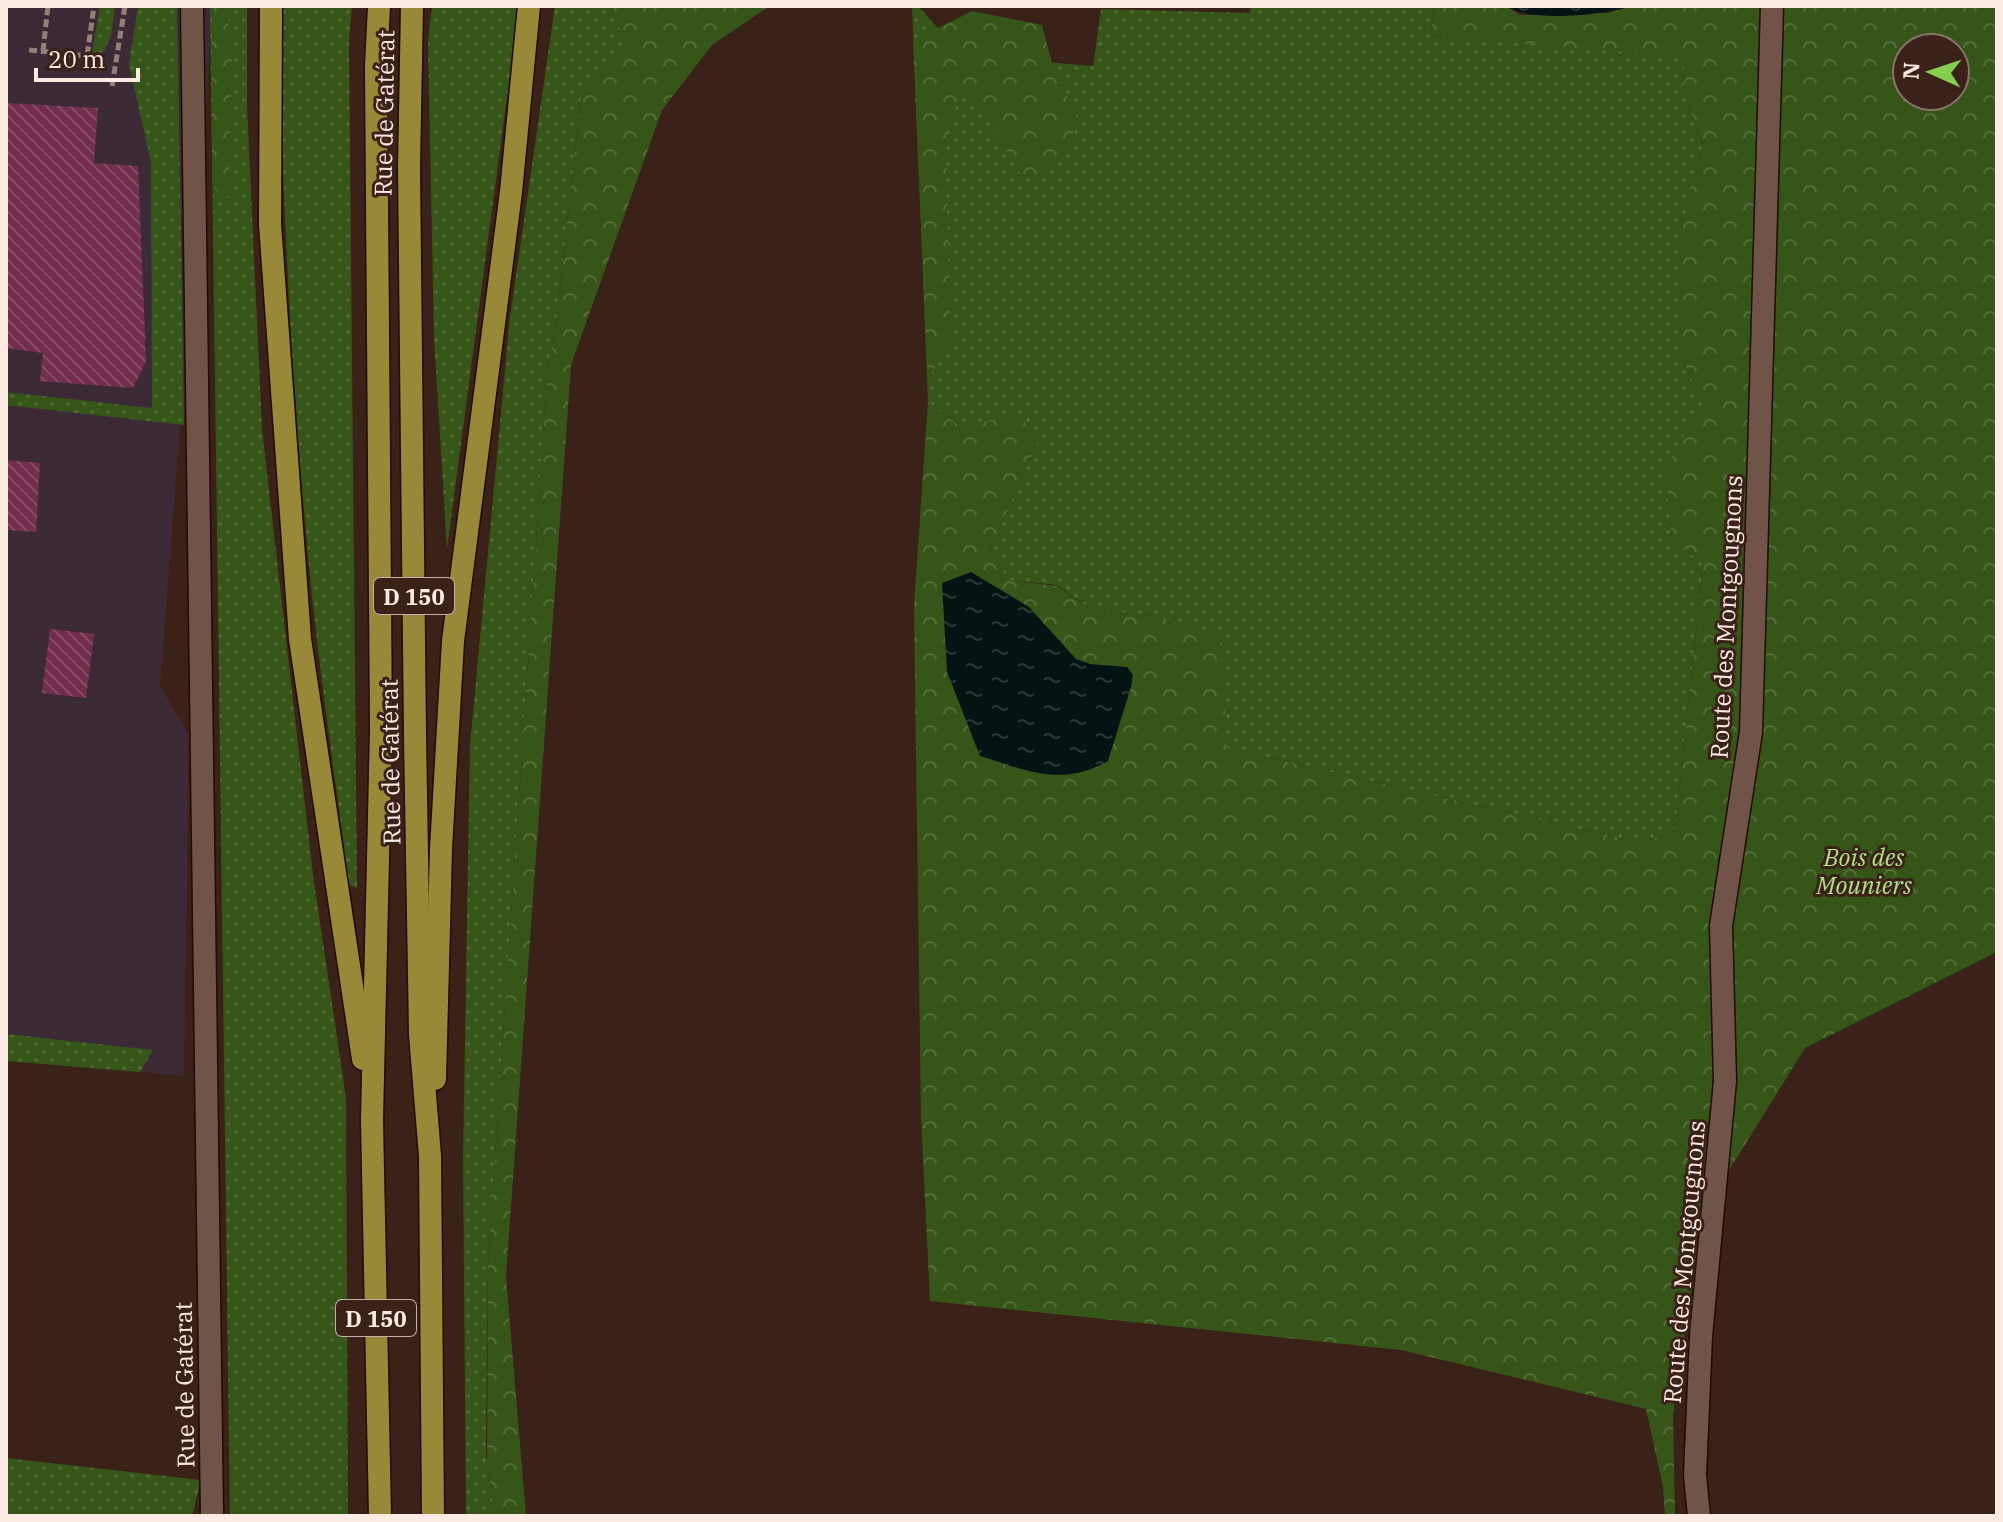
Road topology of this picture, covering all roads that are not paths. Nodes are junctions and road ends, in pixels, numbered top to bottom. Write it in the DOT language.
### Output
graph roads {
  1 [pos="192,6"];
  2 [pos="271,6"];
  3 [pos="379,6"];
  4 [pos="412,6"];
  5 [pos="529,6"];
  6 [pos="1772,6"];
  7 [pos="372,1120"];
  8 [pos="430,1156"];
  9 [pos="212,1516"];
  10 [pos="380,1516"];
  11 [pos="433,1516"];
  12 [pos="1699,1516"];
  1 -- 9 [label="street, Rue de Gatérat"];
  2 -- 7 [label="main road"];
  3 -- 7 [label="main road, Rue de Gatérat / D 150"];
  4 -- 8 [label="main road, Rue de Gatérat / D 150"];
  5 -- 8 [label="main road"];
  6 -- 12 [label="street, Route des Montgougnons"];
  7 -- 10 [label="main road, Rue de Gatérat / D 150"];
  8 -- 11 [label="main road, Rue de Gatérat / D 150"];
}
